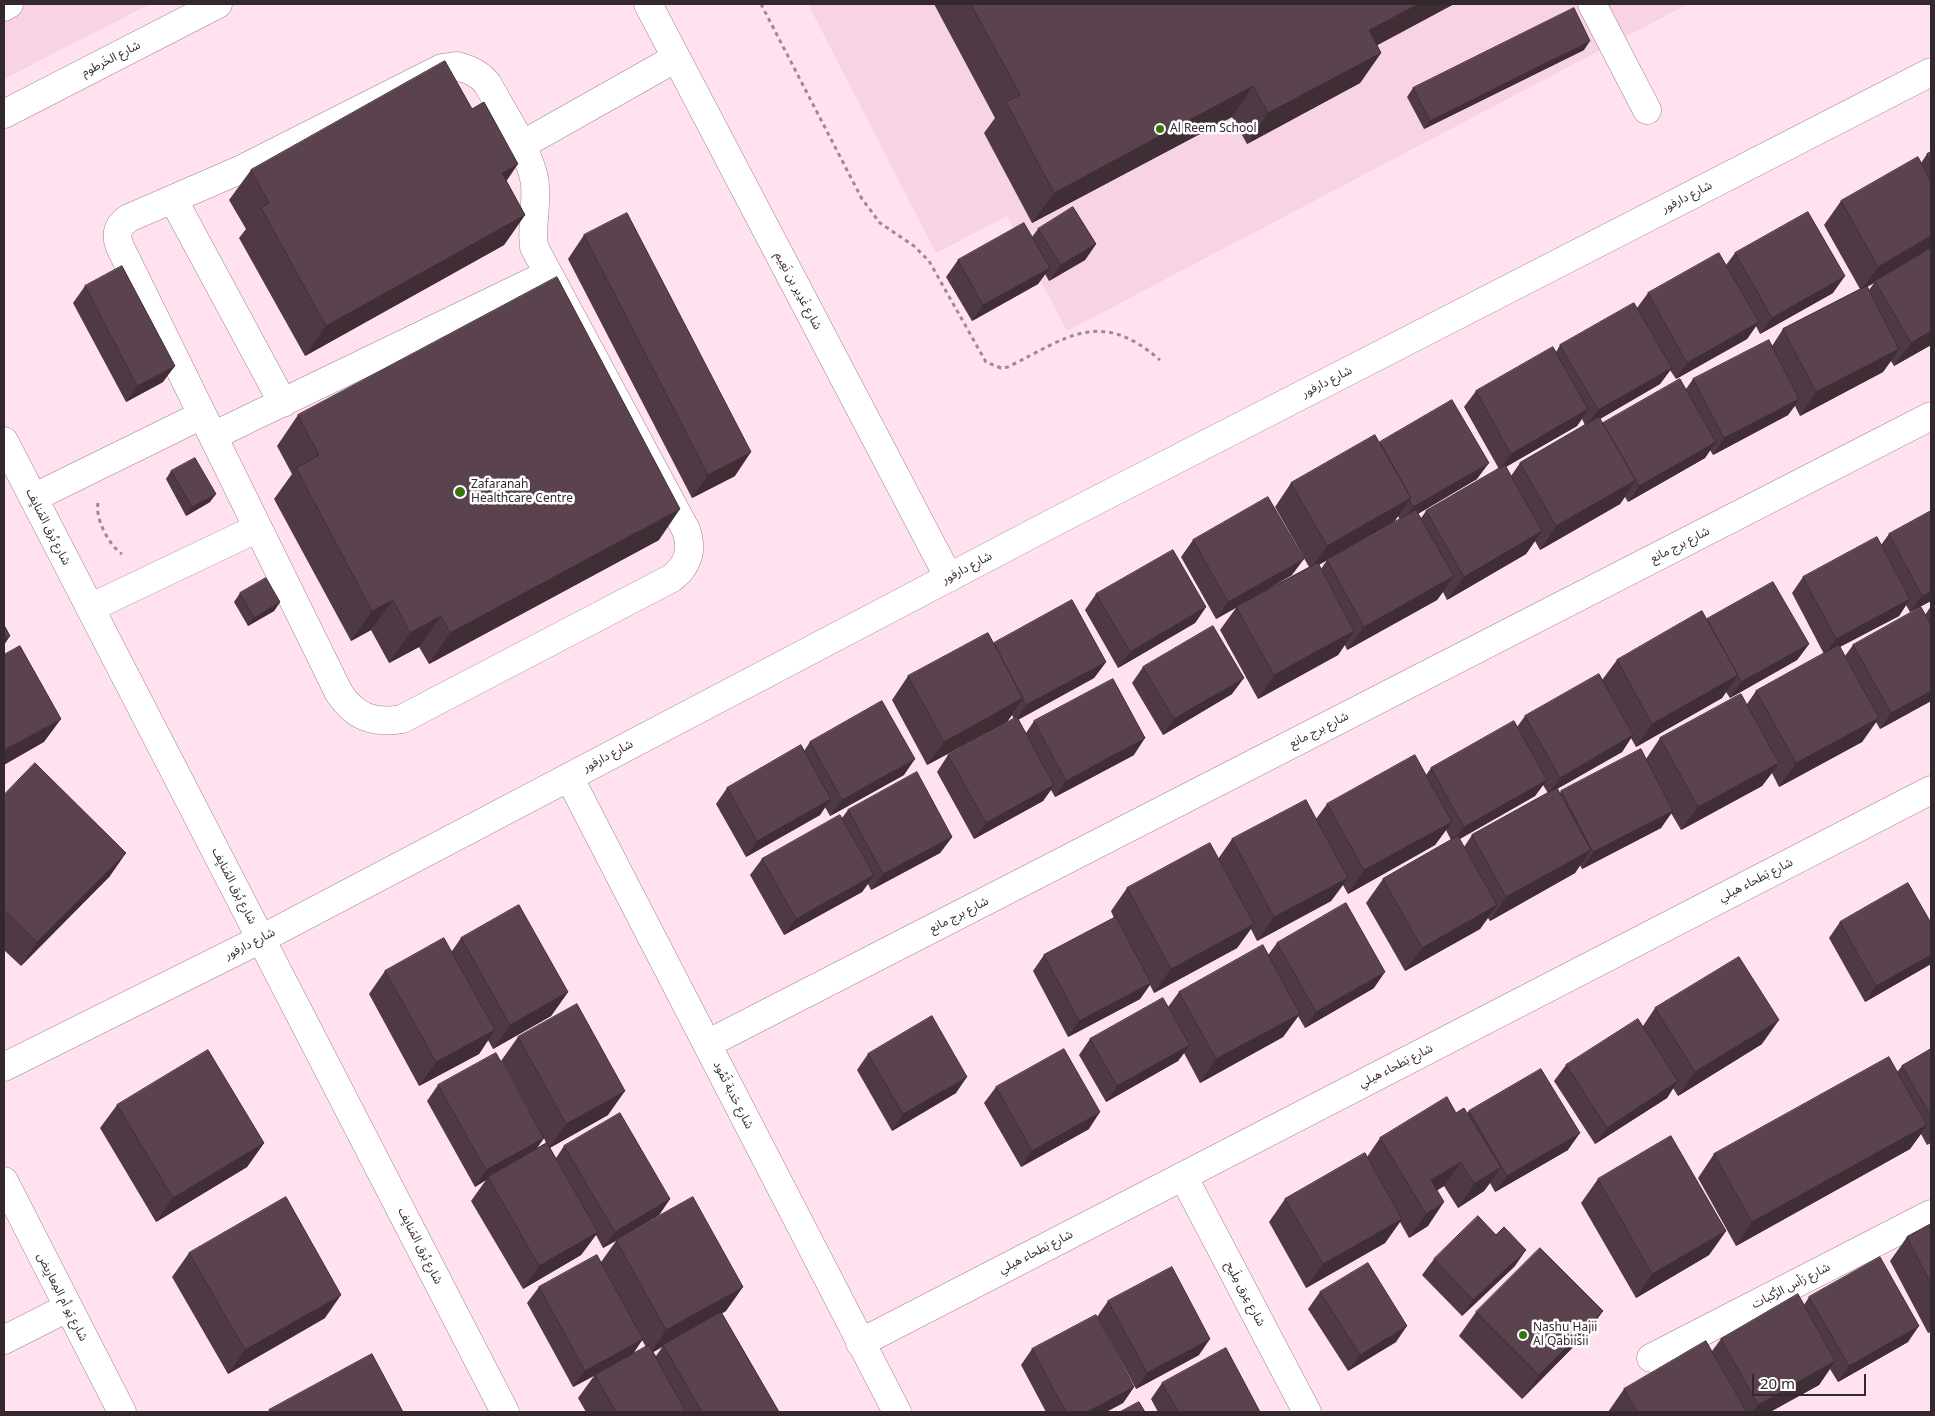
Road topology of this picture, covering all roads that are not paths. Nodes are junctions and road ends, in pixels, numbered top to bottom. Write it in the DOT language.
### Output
graph roads {
  1 [pos="9,4"];
  2 [pos="218,4"];
  3 [pos="648,4"];
  4 [pos="1592,4"];
  5 [pos="4,6"];
  6 [pos="676,58"];
  7 [pos="1931,72"];
  8 [pos="1647,110"];
  9 [pos="4,114"];
  10 [pos="520,146"];
  11 [pos="173,199"];
  12 [pos="548,274"];
  13 [pos="283,403"];
  14 [pos="1931,416"];
  15 [pos="207,426"];
  16 [pos="4,441"];
  17 [pos="33,498"];
  18 [pos="258,528"];
  19 [pos="949,578"];
  20 [pos="90,608"];
  21 [pos="569,777"];
  22 [pos="1931,790"];
  23 [pos="261,939"];
  24 [pos="707,1044"];
  25 [pos="4,1067"];
  26 [pos="1183,1176"];
  27 [pos="4,1181"];
  28 [pos="1931,1214"];
  29 [pos="67,1308"];
  30 [pos="4,1340"];
  31 [pos="860,1343"];
  32 [pos="1651,1358"];
  33 [pos="122,1412"];
  34 [pos="506,1412"];
  35 [pos="897,1412"];
  36 [pos="1307,1412"];
  1 -- 5 [label="street"];
  2 -- 9 [label="street, شارع الخَرطوم"];
  3 -- 6 [label="street, شارع غَدِير بن نَعِيم"];
  4 -- 8 [label="street"];
  6 -- 10 [label="street"];
  6 -- 19 [label="street, شارع غَدِير بن نَعِيم"];
  7 -- 19 [label="street, شارع دارفور"];
  10 -- 11 [label="street"];
  10 -- 12 [label="street"];
  11 -- 13 [label="street"];
  11 -- 15 [label="street"];
  12 -- 13 [label="street"];
  12 -- 18 [label="street"];
  13 -- 15 [label="street"];
  14 -- 24 [label="street, شارع برج مانع"];
  15 -- 17 [label="street"];
  15 -- 18 [label="street"];
  16 -- 17 [label="street, شارع بُرق المَنايِف"];
  17 -- 20 [label="street, شارع بُرق المَنايِف"];
  18 -- 20 [label="street"];
  19 -- 21 [label="street, شارع دارفور"];
  20 -- 23 [label="street, شارع بُرق المَنايِف"];
  21 -- 23 [label="street, شارع دارفور"];
  21 -- 24 [label="street, شارع حَدبة ثَمُود"];
  22 -- 26 [label="street, شارع بَطحاء هيلي"];
  23 -- 25 [label="street, شارع دارفور"];
  23 -- 34 [label="street, شارع بُرق المَنايِف"];
  24 -- 31 [label="street, شارع حَدبة ثَمُود"];
  26 -- 31 [label="street, شارع بَطحاء هيلي"];
  26 -- 36 [label="street, شارع عِرق مِلَيح"];
  27 -- 29 [label="street, شارع يَو أم المِعارِيض"];
  28 -- 32 [label="street, شارع رَأس الرُّكبات"];
  29 -- 30 [label="street"];
  29 -- 33 [label="street, شارع يَو أم المِعارِيض"];
  31 -- 35 [label="street, شارع حَدبة ثَمُود"];
}
